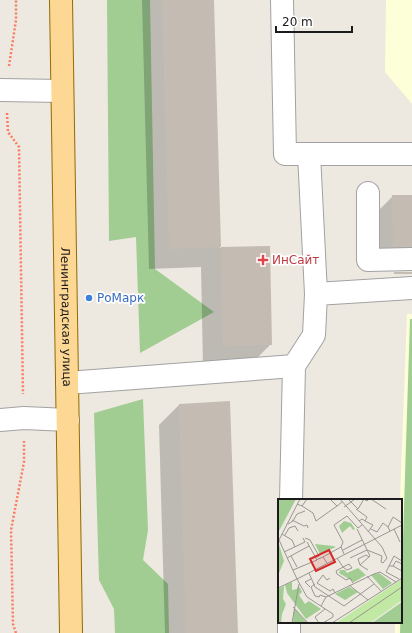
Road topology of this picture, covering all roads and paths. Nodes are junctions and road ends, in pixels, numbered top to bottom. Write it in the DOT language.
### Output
graph roads {
  1 [pos="16,0"];
  2 [pos="61,0"];
  3 [pos="282,0"];
  4 [pos="3,90"];
  5 [pos="62,91"];
  6 [pos="309,154"];
  7 [pos="412,154"];
  8 [pos="368,193"];
  9 [pos="412,260"];
  10 [pos="412,288"];
  11 [pos="316,294"];
  12 [pos="294,366"];
  13 [pos="67,383"];
  14 [pos="24,418"];
  15 [pos="0,420"];
  16 [pos="68,420"];
  17 [pos="291,499"];
  18 [pos="16,633"];
  19 [pos="71,633"];
  1 -- 4 [label="path"];
  2 -- 5 [label="main road, Ленинградская улица"];
  3 -- 6 [label="street"];
  4 -- 5 [label="street"];
  4 -- 14 [label="path"];
  5 -- 13 [label="main road, Ленинградская улица"];
  6 -- 7 [label="street"];
  6 -- 11 [label="street"];
  8 -- 9 [label="street"];
  10 -- 11 [label="street"];
  11 -- 12 [label="street"];
  12 -- 13 [label="street"];
  12 -- 17 [label="street"];
  13 -- 16 [label="main road, Ленинградская улица"];
  14 -- 15 [label="street"];
  14 -- 16 [label="street"];
  14 -- 18 [label="path"];
  16 -- 19 [label="main road, Ленинградская улица"];
}
